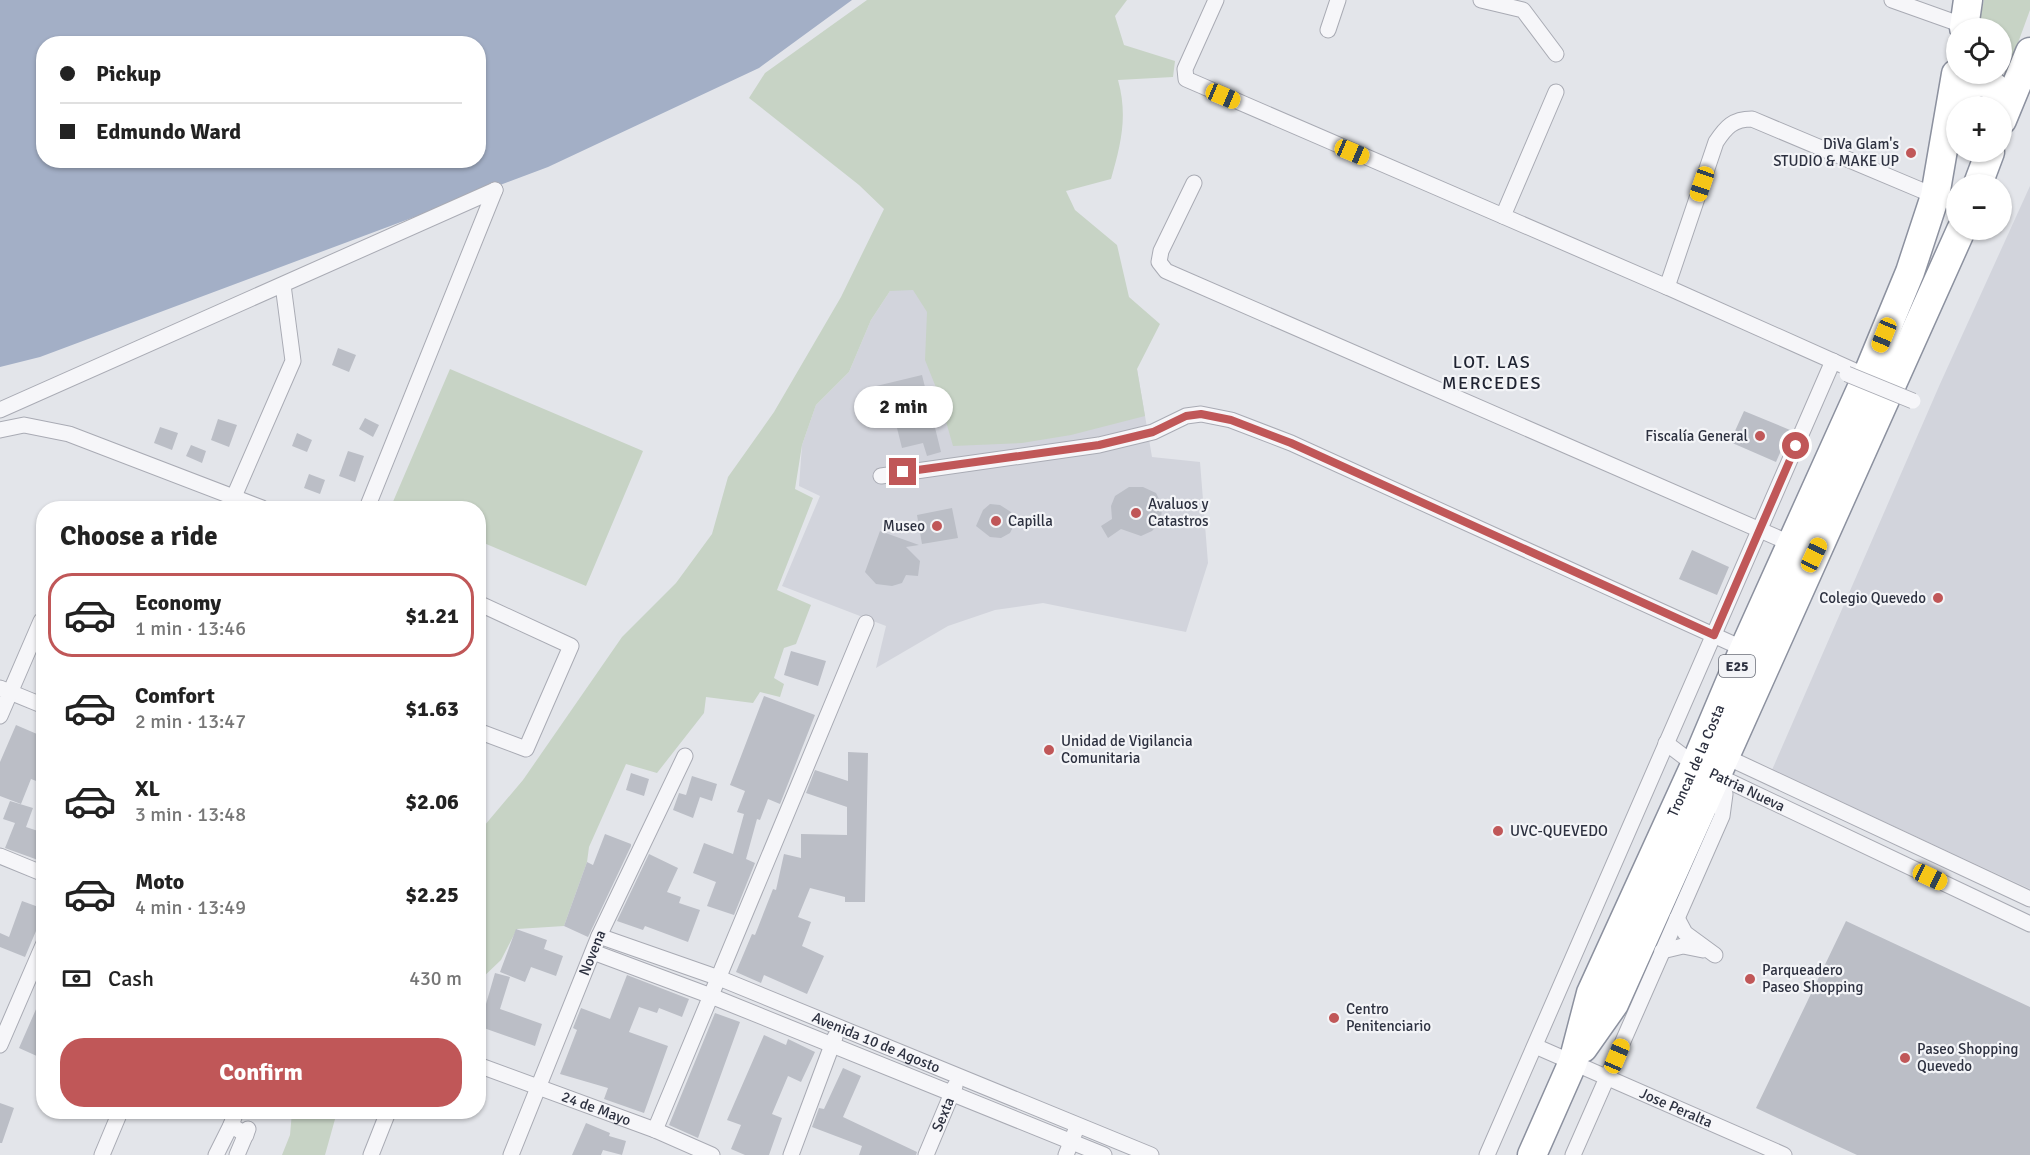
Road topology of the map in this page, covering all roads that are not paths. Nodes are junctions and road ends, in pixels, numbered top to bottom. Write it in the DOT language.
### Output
graph roads {
  1 [pos="1216,0"];
  2 [pos="1338,0"];
  3 [pos="1481,0"];
  4 [pos="1892,0"];
  5 [pos="1966,18"];
  6 [pos="1328,30"];
  7 [pos="1556,54"];
  8 [pos="2027,65"];
  9 [pos="1556,92"];
  10 [pos="1961,96"];
  11 [pos="2000,96"];
  12 [pos="2012,98"];
  13 [pos="1946,131"];
  14 [pos="1194,183"];
  15 [pos="1935,196"];
  16 [pos="1503,216"];
  17 [pos="1956,240"];
  18 [pos="283,285"];
  19 [pos="1667,287"];
  20 [pos="1833,361"];
  21 [pos="1857,375"];
  22 [pos="1913,401"];
  23 [pos="0,410"];
  24 [pos="0,430"];
  25 [pos="881,476"];
  26 [pos="226,501"];
  27 [pos="232,501"];
  28 [pos="370,501"];
  29 [pos="1759,530"];
  30 [pos="1792,544"];
  31 [pos="486,607"];
  32 [pos="866,624"];
  33 [pos="36,631"];
  34 [pos="1714,635"];
  35 [pos="1744,649"];
  36 [pos="5,690"];
  37 [pos="36,703"];
  38 [pos="0,716"];
  39 [pos="486,734"];
  40 [pos="1666,743"];
  41 [pos="685,756"];
  42 [pos="1710,761"];
  43 [pos="0,856"];
  44 [pos="36,871"];
  45 [pos="2030,898"];
  46 [pos="1677,918"];
  47 [pos="2030,924"];
  48 [pos="599,936"];
  49 [pos="1662,951"];
  50 [pos="593,952"];
  51 [pos="36,962"];
  52 [pos="719,978"];
  53 [pos="711,996"];
  54 [pos="838,1028"];
  55 [pos="0,1045"];
  56 [pos="832,1046"];
  57 [pos="1535,1046"];
  58 [pos="1573,1062"];
  59 [pos="486,1068"];
  60 [pos="959,1076"];
  61 [pos="1608,1077"];
  62 [pos="538,1087"];
  63 [pos="952,1095"];
  64 [pos="117,1119"];
  65 [pos="234,1119"];
  66 [pos="235,1119"];
  67 [pos="385,1119"];
  68 [pos="1077,1126"];
  69 [pos="655,1130"];
  70 [pos="1069,1148"];
  71 [pos="102,1155"];
  72 [pos="216,1155"];
  73 [pos="237,1155"];
  74 [pos="371,1155"];
  75 [pos="511,1155"];
  76 [pos="712,1155"];
  77 [pos="791,1155"];
  78 [pos="926,1155"];
  79 [pos="1104,1155"];
  80 [pos="1150,1155"];
  81 [pos="1487,1155"];
  82 [pos="1532,1155"];
  83 [pos="1573,1155"];
  84 [pos="1784,1155"];
  1 -- 16 [label="street"];
  2 -- 6 [label="street"];
  3 -- 7 [label="street"];
  4 -- 5 [label="street"];
  8 -- 12 [label="highway"];
  9 -- 16 [label="street"];
  10 -- 11 [label="highway"];
  13 -- 15 [label="highway, E25"];
  14 -- 29 [label="street"];
  15 -- 19 [label="street"];
  15 -- 21 [label="highway, Troncal de la Costa / E25"];
  16 -- 19 [label="street"];
  17 -- 42 [label="highway, Troncal de la Costa / E25"];
  18 -- 23 [label="street"];
  18 -- 27 [label="street"];
  18 -- 28 [label="street"];
  19 -- 20 [label="street"];
  20 -- 21 [label="street"];
  20 -- 29 [label="street"];
  21 -- 22 [label="street, bridge"];
  21 -- 30 [label="highway, Troncal de la Costa / E25"];
  24 -- 26 [label="street"];
  25 -- 34 [label="street"];
  29 -- 30 [label="street"];
  29 -- 34 [label="street"];
  30 -- 35 [label="highway, Troncal de la Costa / E25"];
  31 -- 39 [label="street"];
  32 -- 52 [label="street"];
  33 -- 36 [label="street"];
  34 -- 35 [label="street"];
  34 -- 40 [label="street"];
  35 -- 42 [label="highway, Troncal de la Costa / E25"];
  36 -- 37 [label="street"];
  36 -- 38 [label="street"];
  40 -- 42 [label="street, Patria Nueva"];
  40 -- 57 [label="street"];
  41 -- 48 [label="street, Novena"];
  42 -- 45 [label="street, Patria Nueva"];
  42 -- 46 [label="street"];
  42 -- 47 [label="street, Patria Nueva"];
  42 -- 58 [label="highway, Troncal de la Costa / E25"];
  43 -- 44 [label="street"];
  46 -- 49 [label="street"];
  46 -- 49 [label="street"];
  48 -- 50 [label="street, Novena"];
  48 -- 52 [label="street, Avenida 10 de Agosto"];
  49 -- 61 [label="street"];
  50 -- 53 [label="street, Avenida 10 de Agosto"];
  50 -- 62 [label="street, Novena"];
  51 -- 55 [label="street"];
  52 -- 53 [label="street"];
  52 -- 54 [label="street, Avenida 10 de Agosto"];
  53 -- 56 [label="street, Avenida 10 de Agosto"];
  53 -- 69 [label="street"];
  54 -- 56 [label="street"];
  54 -- 60 [label="street, Avenida 10 de Agosto"];
  56 -- 63 [label="street, Avenida 10 de Agosto"];
  56 -- 77 [label="street"];
  57 -- 58 [label="street, Jose Peralta"];
  57 -- 81 [label="street"];
  58 -- 61 [label="street, Jose Peralta"];
  58 -- 82 [label="highway, Troncal de la Costa / E25"];
  59 -- 62 [label="street, 24 de Mayo"];
  60 -- 63 [label="street, Sexta"];
  60 -- 68 [label="street, Avenida 10 de Agosto"];
  61 -- 83 [label="street"];
  61 -- 84 [label="street, Jose Peralta"];
  62 -- 69 [label="street, 24 de Mayo"];
  62 -- 75 [label="street, Novena"];
  63 -- 70 [label="street, Avenida 10 de Agosto"];
  63 -- 78 [label="street, Sexta"];
  64 -- 71 [label="street"];
  65 -- 72 [label="street"];
  66 -- 73 [label="street"];
  67 -- 74 [label="street"];
  68 -- 70 [label="street"];
  68 -- 80 [label="street, Avenida 10 de Agosto"];
  69 -- 76 [label="street, 24 de Mayo"];
  70 -- 79 [label="street, Avenida 10 de Agosto"];
}
